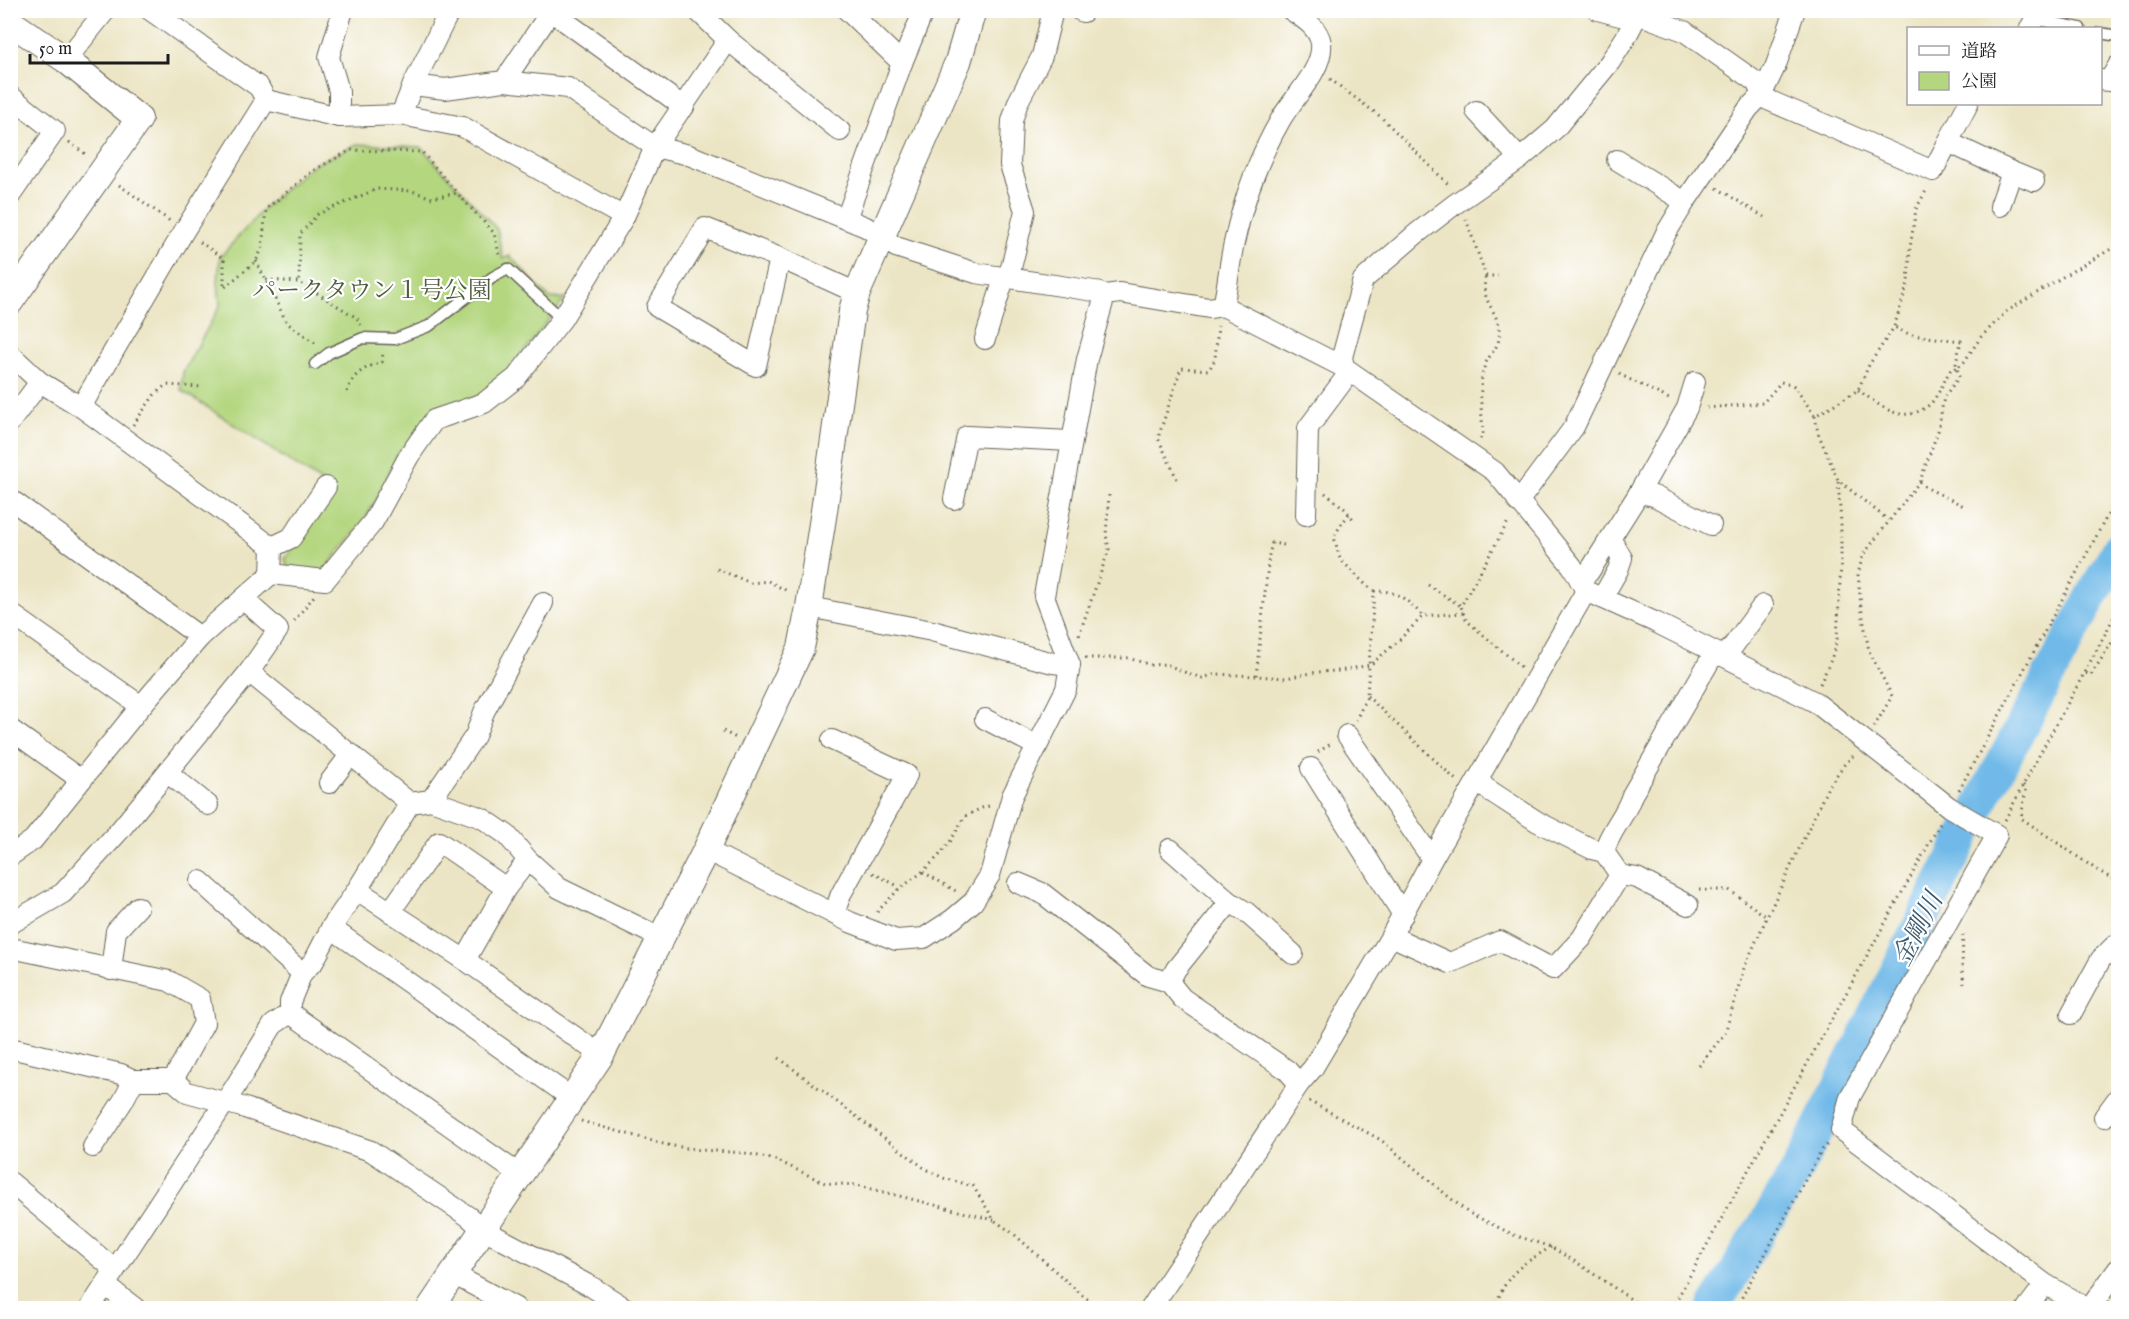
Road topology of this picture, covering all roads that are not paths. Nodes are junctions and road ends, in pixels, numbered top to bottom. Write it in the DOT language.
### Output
graph roads {
  1 [pos="106,10"];
  2 [pos="150,10"];
  3 [pos="450,10"];
  4 [pos="697,10"];
  5 [pos="847,10"];
  6 [pos="924,10"];
  7 [pos="973,10"];
  8 [pos="1053,10"];
  9 [pos="1291,10"];
  10 [pos="1598,10"];
  11 [pos="1795,10"];
  12 [pos="343,11"];
  13 [pos="552,11"];
  14 [pos="1638,13"];
  15 [pos="2035,19"];
  16 [pos="10,22"];
  17 [pos="2075,27"];
  18 [pos="2102,33"];
  19 [pos="2118,36"];
  20 [pos="728,40"];
  21 [pos="66,60"];
  22 [pos="902,63"];
  23 [pos="504,81"];
  24 [pos="413,85"];
  25 [pos="1762,94"];
  26 [pos="10,96"];
  27 [pos="266,100"];
  28 [pos="1967,105"];
  29 [pos="684,107"];
  30 [pos="1476,111"];
  31 [pos="401,114"];
  32 [pos="339,117"];
  33 [pos="840,131"];
  34 [pos="1948,142"];
  35 [pos="656,147"];
  36 [pos="1520,159"];
  37 [pos="1617,160"];
  38 [pos="2012,172"];
  39 [pos="2034,181"];
  40 [pos="10,195"];
  41 [pos="1684,202"];
  42 [pos="2000,206"];
  43 [pos="624,217"];
  44 [pos="846,219"];
  45 [pos="881,238"];
  46 [pos="780,258"];
  47 [pos="1005,277"];
  48 [pos="857,293"];
  49 [pos="1105,295"];
  50 [pos="10,302"];
  51 [pos="1223,306"];
  52 [pos="562,319"];
  53 [pos="985,339"];
  54 [pos="10,354"];
  55 [pos="315,364"];
  56 [pos="1345,368"];
  57 [pos="40,382"];
  58 [pos="1695,382"];
  59 [pos="81,407"];
  60 [pos="10,422"];
  61 [pos="1071,441"];
  62 [pos="326,487"];
  63 [pos="1639,493"];
  64 [pos="10,499"];
  65 [pos="954,499"];
  66 [pos="1518,502"];
  67 [pos="1306,515"];
  68 [pos="1710,525"];
  69 [pos="1608,543"];
  70 [pos="272,547"];
  71 [pos="271,574"];
  72 [pos="1589,590"];
  73 [pos="243,599"];
  74 [pos="810,600"];
  75 [pos="543,603"];
  76 [pos="1763,605"];
  77 [pos="10,613"];
  78 [pos="201,637"];
  79 [pos="1722,655"];
  80 [pos="1070,665"];
  81 [pos="249,672"];
  82 [pos="141,706"];
  83 [pos="986,719"];
  84 [pos="10,729"];
  85 [pos="1347,735"];
  86 [pos="832,740"];
  87 [pos="1037,746"];
  88 [pos="351,754"];
  89 [pos="1311,768"];
  90 [pos="168,773"];
  91 [pos="81,780"];
  92 [pos="329,783"];
  93 [pos="1475,785"];
  94 [pos="431,801"];
  95 [pos="410,802"];
  96 [pos="208,805"];
  97 [pos="1170,849"];
  98 [pos="706,850"];
  99 [pos="1604,852"];
  100 [pos="10,855"];
  101 [pos="1432,859"];
  102 [pos="528,860"];
  103 [pos="1620,875"];
  104 [pos="200,881"];
  105 [pos="1017,883"];
  106 [pos="506,888"];
  107 [pos="357,890"];
  108 [pos="1230,902"];
  109 [pos="1683,902"];
  110 [pos="138,907"];
  111 [pos="390,912"];
  112 [pos="834,914"];
  113 [pos="1403,915"];
  114 [pos="10,924"];
  115 [pos="332,928"];
  116 [pos="1391,936"];
  117 [pos="661,938"];
  118 [pos="11,948"];
  119 [pos="2118,948"];
  120 [pos="1293,954"];
  121 [pos="465,960"];
  122 [pos="111,970"];
  123 [pos="302,973"];
  124 [pos="1168,982"];
  125 [pos="290,1013"];
  126 [pos="2071,1014"];
  127 [pos="10,1048"];
  128 [pos="601,1055"];
  129 [pos="134,1080"];
  130 [pos="173,1080"];
  131 [pos="1299,1084"];
  132 [pos="2118,1098"];
  133 [pos="224,1102"];
  134 [pos="568,1106"];
  135 [pos="2104,1117"];
  136 [pos="93,1147"];
  137 [pos="520,1175"];
  138 [pos="10,1182"];
  139 [pos="482,1229"];
  140 [pos="2118,1269"];
  141 [pos="453,1274"];
  142 [pos="110,1278"];
  143 [pos="2045,1284"];
  144 [pos="90,1308"];
  145 [pos="135,1308"];
  146 [pos="430,1308"];
  147 [pos="516,1308"];
  148 [pos="625,1308"];
  149 [pos="1151,1308"];
  150 [pos="2027,1308"];
  151 [pos="2088,1308"];
  1 -- 21 [label="street"];
  2 -- 27 [label="street"];
  3 -- 24 [label="street"];
  4 -- 20 [label="street"];
  5 -- 22 [label="street"];
  6 -- 22 [label="street"];
  7 -- 45 [label="street"];
  8 -- 47 [label="street"];
  9 -- 51 [label="street"];
  10 -- 14 [label="street"];
  11 -- 25 [label="street"];
  12 -- 32 [label="street"];
  13 -- 23 [label="street"];
  13 -- 29 [label="street"];
  14 -- 25 [label="street"];
  14 -- 36 [label="street"];
  15 -- 17 [label="lane"];
  16 -- 21 [label="street"];
  18 -- 19 [label="lane"];
  20 -- 29 [label="street"];
  20 -- 33 [label="street"];
  21 -- 50 [label="street"];
  22 -- 44 [label="street"];
  23 -- 24 [label="street"];
  23 -- 35 [label="street"];
  24 -- 31 [label="street"];
  25 -- 34 [label="street"];
  25 -- 41 [label="street"];
  26 -- 40 [label="street"];
  27 -- 32 [label="street"];
  27 -- 59 [label="street"];
  28 -- 34 [label="street"];
  29 -- 35 [label="street"];
  30 -- 36 [label="street"];
  31 -- 32 [label="street"];
  31 -- 43 [label="street"];
  34 -- 38 [label="street"];
  35 -- 43 [label="street"];
  35 -- 44 [label="street"];
  36 -- 56 [label="street"];
  37 -- 41 [label="street"];
  38 -- 39 [label="street"];
  38 -- 42 [label="street"];
  41 -- 66 [label="street"];
  43 -- 52 [label="street"];
  44 -- 45 [label="street"];
  45 -- 47 [label="street"];
  45 -- 48 [label="street"];
  46 -- 46 [label="street"];
  46 -- 48 [label="street"];
  47 -- 49 [label="street"];
  47 -- 53 [label="street"];
  48 -- 74 [label="street"];
  49 -- 51 [label="street"];
  49 -- 61 [label="street"];
  51 -- 56 [label="street"];
  52 -- 55 [label="lane"];
  52 -- 71 [label="street"];
  54 -- 57 [label="street"];
  56 -- 66 [label="street"];
  56 -- 67 [label="street"];
  57 -- 59 [label="street"];
  57 -- 60 [label="street"];
  58 -- 63 [label="street"];
  59 -- 70 [label="street"];
  61 -- 65 [label="street"];
  61 -- 80 [label="street"];
  62 -- 70 [label="street"];
  63 -- 68 [label="street"];
  63 -- 69 [label="street"];
  64 -- 78 [label="street"];
  66 -- 72 [label="street"];
  69 -- 72 [label="street"];
  69 -- 72 [label="street"];
  70 -- 71 [label="street"];
  71 -- 73 [label="street"];
  72 -- 79 [label="street"];
  72 -- 93 [label="street"];
  73 -- 78 [label="street"];
  73 -- 81 [label="street"];
  74 -- 80 [label="street"];
  74 -- 98 [label="street"];
  75 -- 94 [label="street"];
  76 -- 79 [label="street"];
  77 -- 82 [label="street"];
  78 -- 82 [label="street"];
  79 -- 99 [label="street"];
  79 -- 143 [label="street"];
  80 -- 87 [label="street"];
  81 -- 88 [label="street"];
  81 -- 90 [label="street"];
  82 -- 91 [label="street"];
  83 -- 87 [label="street"];
  84 -- 91 [label="street"];
  85 -- 101 [label="street"];
  86 -- 112 [label="street"];
  87 -- 112 [label="street"];
  88 -- 92 [label="street"];
  88 -- 95 [label="street"];
  89 -- 113 [label="street"];
  90 -- 96 [label="street"];
  90 -- 114 [label="street"];
  91 -- 100 [label="street"];
  93 -- 99 [label="street"];
  93 -- 101 [label="street"];
  94 -- 95 [label="street"];
  94 -- 102 [label="street"];
  95 -- 107 [label="street"];
  97 -- 108 [label="street"];
  98 -- 112 [label="street"];
  98 -- 117 [label="street"];
  99 -- 103 [label="street"];
  101 -- 113 [label="street"];
  102 -- 106 [label="street"];
  102 -- 117 [label="street"];
  103 -- 109 [label="street"];
  103 -- 116 [label="street"];
  104 -- 123 [label="street"];
  105 -- 124 [label="street"];
  106 -- 111 [label="street"];
  106 -- 121 [label="street"];
  107 -- 111 [label="street"];
  107 -- 115 [label="street"];
  108 -- 120 [label="street"];
  108 -- 124 [label="street"];
  110 -- 122 [label="street"];
  111 -- 121 [label="street"];
  113 -- 116 [label="street"];
  115 -- 123 [label="street"];
  115 -- 134 [label="street"];
  116 -- 131 [label="street"];
  117 -- 128 [label="street"];
  118 -- 122 [label="street"];
  119 -- 126 [label="street"];
  121 -- 128 [label="street"];
  122 -- 130 [label="street"];
  123 -- 125 [label="street"];
  124 -- 131 [label="street"];
  125 -- 133 [label="street"];
  125 -- 137 [label="street"];
  127 -- 129 [label="street"];
  128 -- 134 [label="street"];
  129 -- 130 [label="street"];
  129 -- 136 [label="street"];
  130 -- 133 [label="street"];
  131 -- 149 [label="street"];
  132 -- 135 [label="street"];
  133 -- 139 [label="street"];
  133 -- 142 [label="street"];
  134 -- 137 [label="street"];
  137 -- 139 [label="street"];
  138 -- 142 [label="street"];
  139 -- 141 [label="street"];
  139 -- 148 [label="street"];
  140 -- 151 [label="street"];
  141 -- 146 [label="street"];
  141 -- 147 [label="street"];
  142 -- 144 [label="street"];
  142 -- 145 [label="street"];
  143 -- 150 [label="street"];
  143 -- 151 [label="street"];
}
